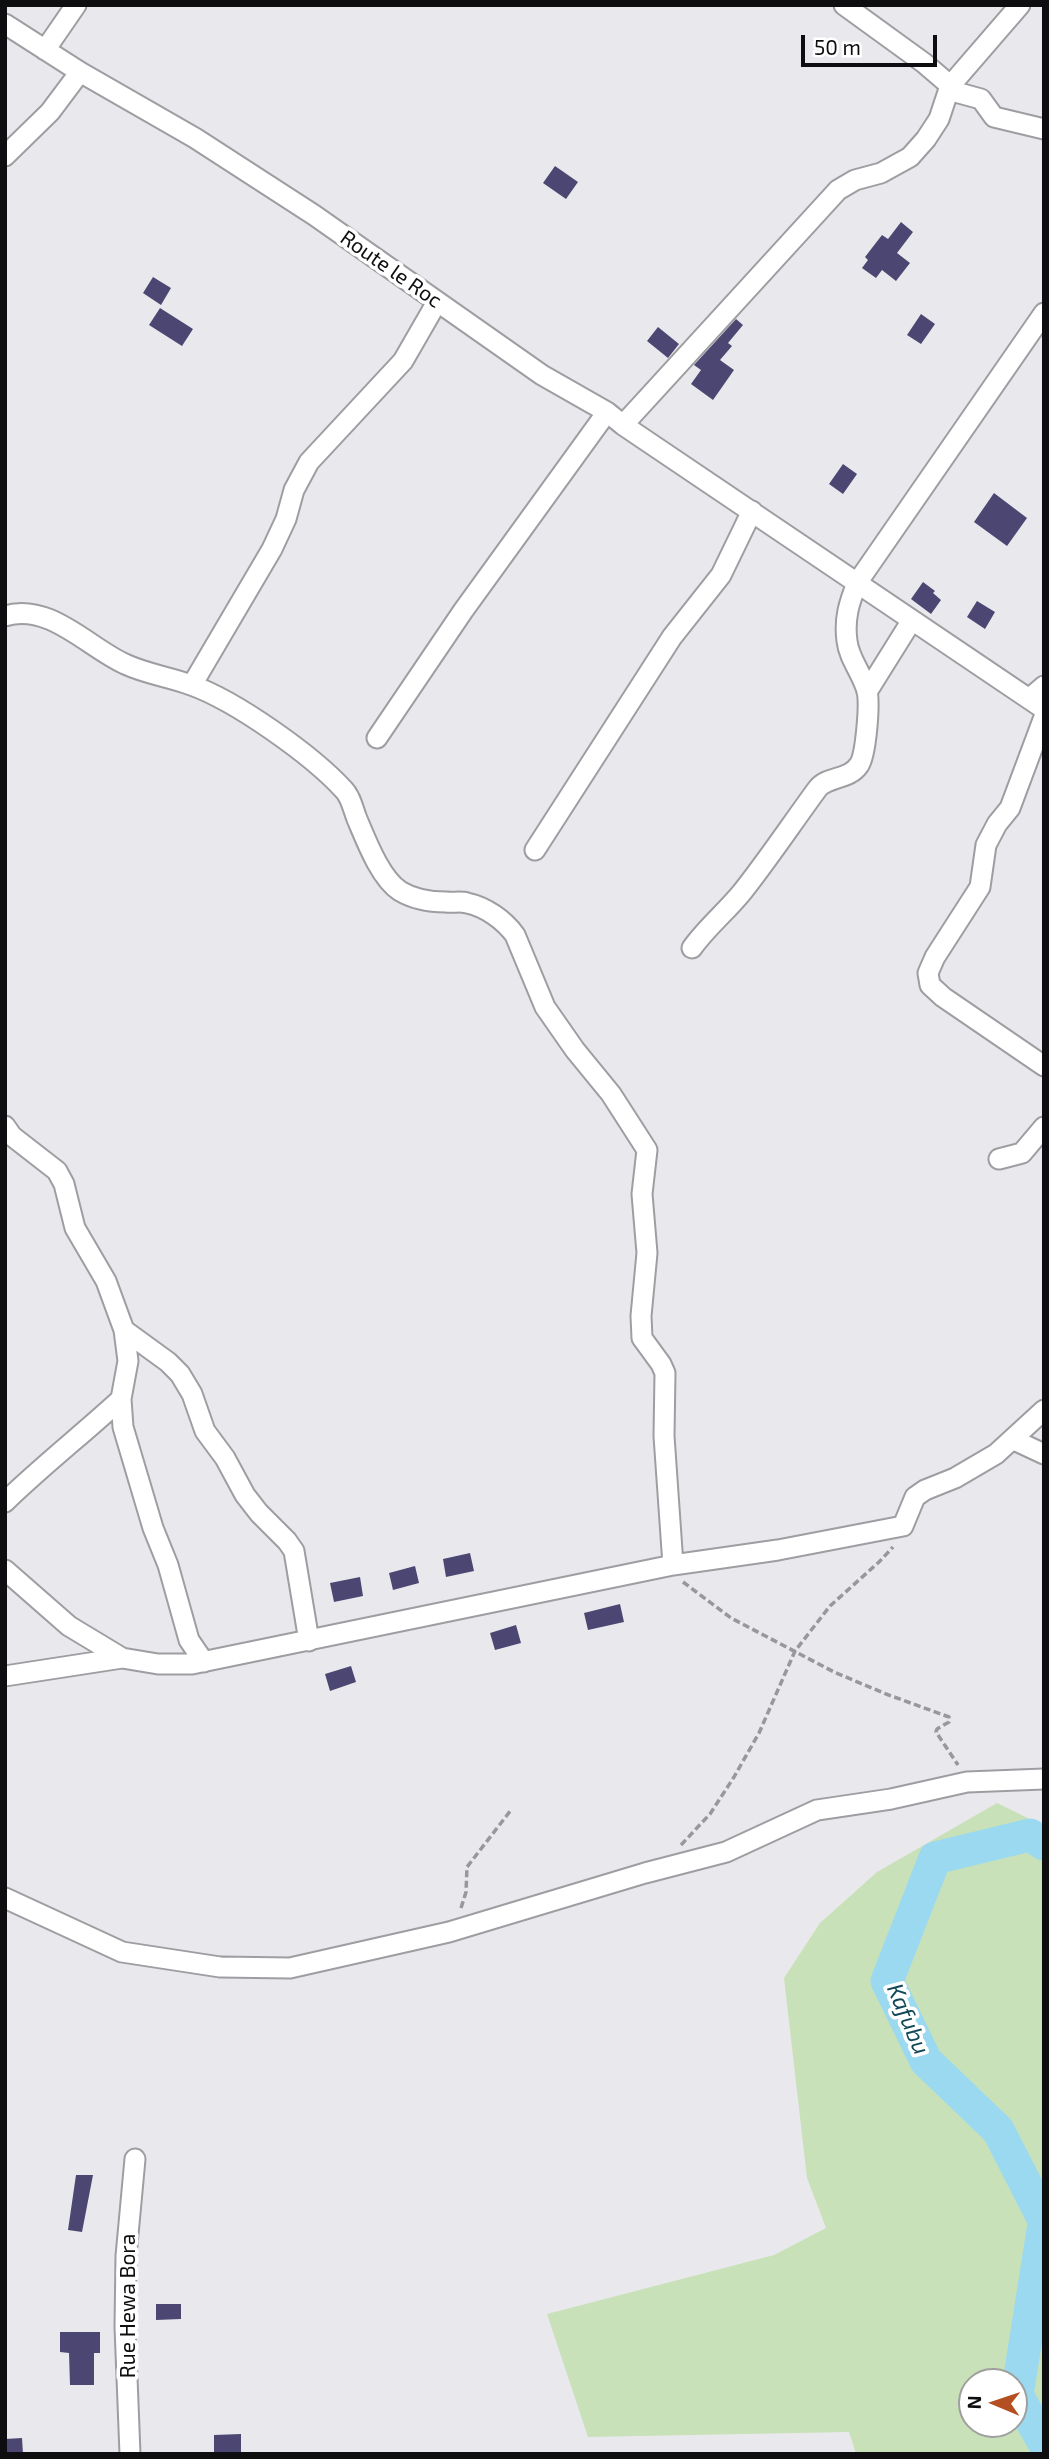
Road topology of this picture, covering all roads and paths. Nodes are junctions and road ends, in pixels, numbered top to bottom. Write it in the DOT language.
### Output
graph roads {
  1 [pos="76,5"];
  2 [pos="844,5"];
  3 [pos="1020,5"];
  4 [pos="5,24"];
  5 [pos="44,50"];
  6 [pos="80,72"];
  7 [pos="950,86"];
  8 [pos="1044,129"];
  9 [pos="5,156"];
  10 [pos="437,302"];
  11 [pos="1044,313"];
  12 [pos="607,412"];
  13 [pos="622,425"];
  14 [pos="752,511"];
  15 [pos="858,583"];
  16 [pos="5,617"];
  17 [pos="912,620"];
  18 [pos="192,685"];
  19 [pos="867,692"];
  20 [pos="1039,698"];
  21 [pos="1044,717"];
  22 [pos="377,738"];
  23 [pos="535,850"];
  24 [pos="692,948"];
  25 [pos="1044,1066"];
  26 [pos="5,1126"];
  27 [pos="1044,1127"];
  28 [pos="999,1159"];
  29 [pos="124,1330"];
  30 [pos="121,1399"];
  31 [pos="1044,1410"];
  32 [pos="1014,1440"];
  33 [pos="1044,1454"];
  34 [pos="5,1502"];
  35 [pos="903,1526"];
  36 [pos="5,1570"];
  37 [pos="677,1573"];
  38 [pos="309,1642"];
  39 [pos="795,1651"];
  40 [pos="122,1658"];
  41 [pos="204,1662"];
  42 [pos="5,1676"];
  43 [pos="1044,1779"];
  44 [pos="967,1782"];
  45 [pos="512,1810"];
  46 [pos="680,1846"];
  47 [pos="5,1898"];
  48 [pos="449,1932"];
  49 [pos="135,2159"];
  50 [pos="130,2454"];
  1 -- 5 [label="street"];
  2 -- 7 [label="street"];
  3 -- 7 [label="street"];
  4 -- 5 [label="street, Route le Roc"];
  5 -- 6 [label="street, Route le Roc"];
  6 -- 9 [label="street"];
  6 -- 10 [label="street, Route le Roc"];
  7 -- 8 [label="street"];
  7 -- 13 [label="street"];
  10 -- 12 [label="street, Route le Roc"];
  10 -- 18 [label="street"];
  11 -- 15 [label="street"];
  12 -- 13 [label="street, Route le Roc"];
  12 -- 22 [label="street"];
  13 -- 14 [label="street, Route le Roc"];
  14 -- 15 [label="street, Route le Roc"];
  14 -- 23 [label="street"];
  15 -- 17 [label="street, Route le Roc"];
  15 -- 19 [label="street"];
  16 -- 18 [label="street"];
  17 -- 19 [label="street"];
  17 -- 20 [label="street, Route le Roc"];
  18 -- 37 [label="street"];
  19 -- 24 [label="street"];
  21 -- 25 [label="street"];
  26 -- 29 [label="street"];
  27 -- 28 [label="street"];
  29 -- 30 [label="street"];
  29 -- 38 [label="street"];
  30 -- 34 [label="street"];
  30 -- 41 [label="street"];
  31 -- 32 [label="street"];
  32 -- 33 [label="street"];
  32 -- 35 [label="street"];
  35 -- 37 [label="street"];
  35 -- 39 [label="path"];
  36 -- 40 [label="street"];
  37 -- 38 [label="street"];
  37 -- 39 [label="path"];
  38 -- 41 [label="street"];
  39 -- 44 [label="path"];
  39 -- 46 [label="path"];
  40 -- 41 [label="street"];
  40 -- 42 [label="street"];
  43 -- 44 [label="street"];
  44 -- 48 [label="street"];
  45 -- 48 [label="path"];
  47 -- 48 [label="street"];
  49 -- 50 [label="street, Rue Hewa Bora"];
}
